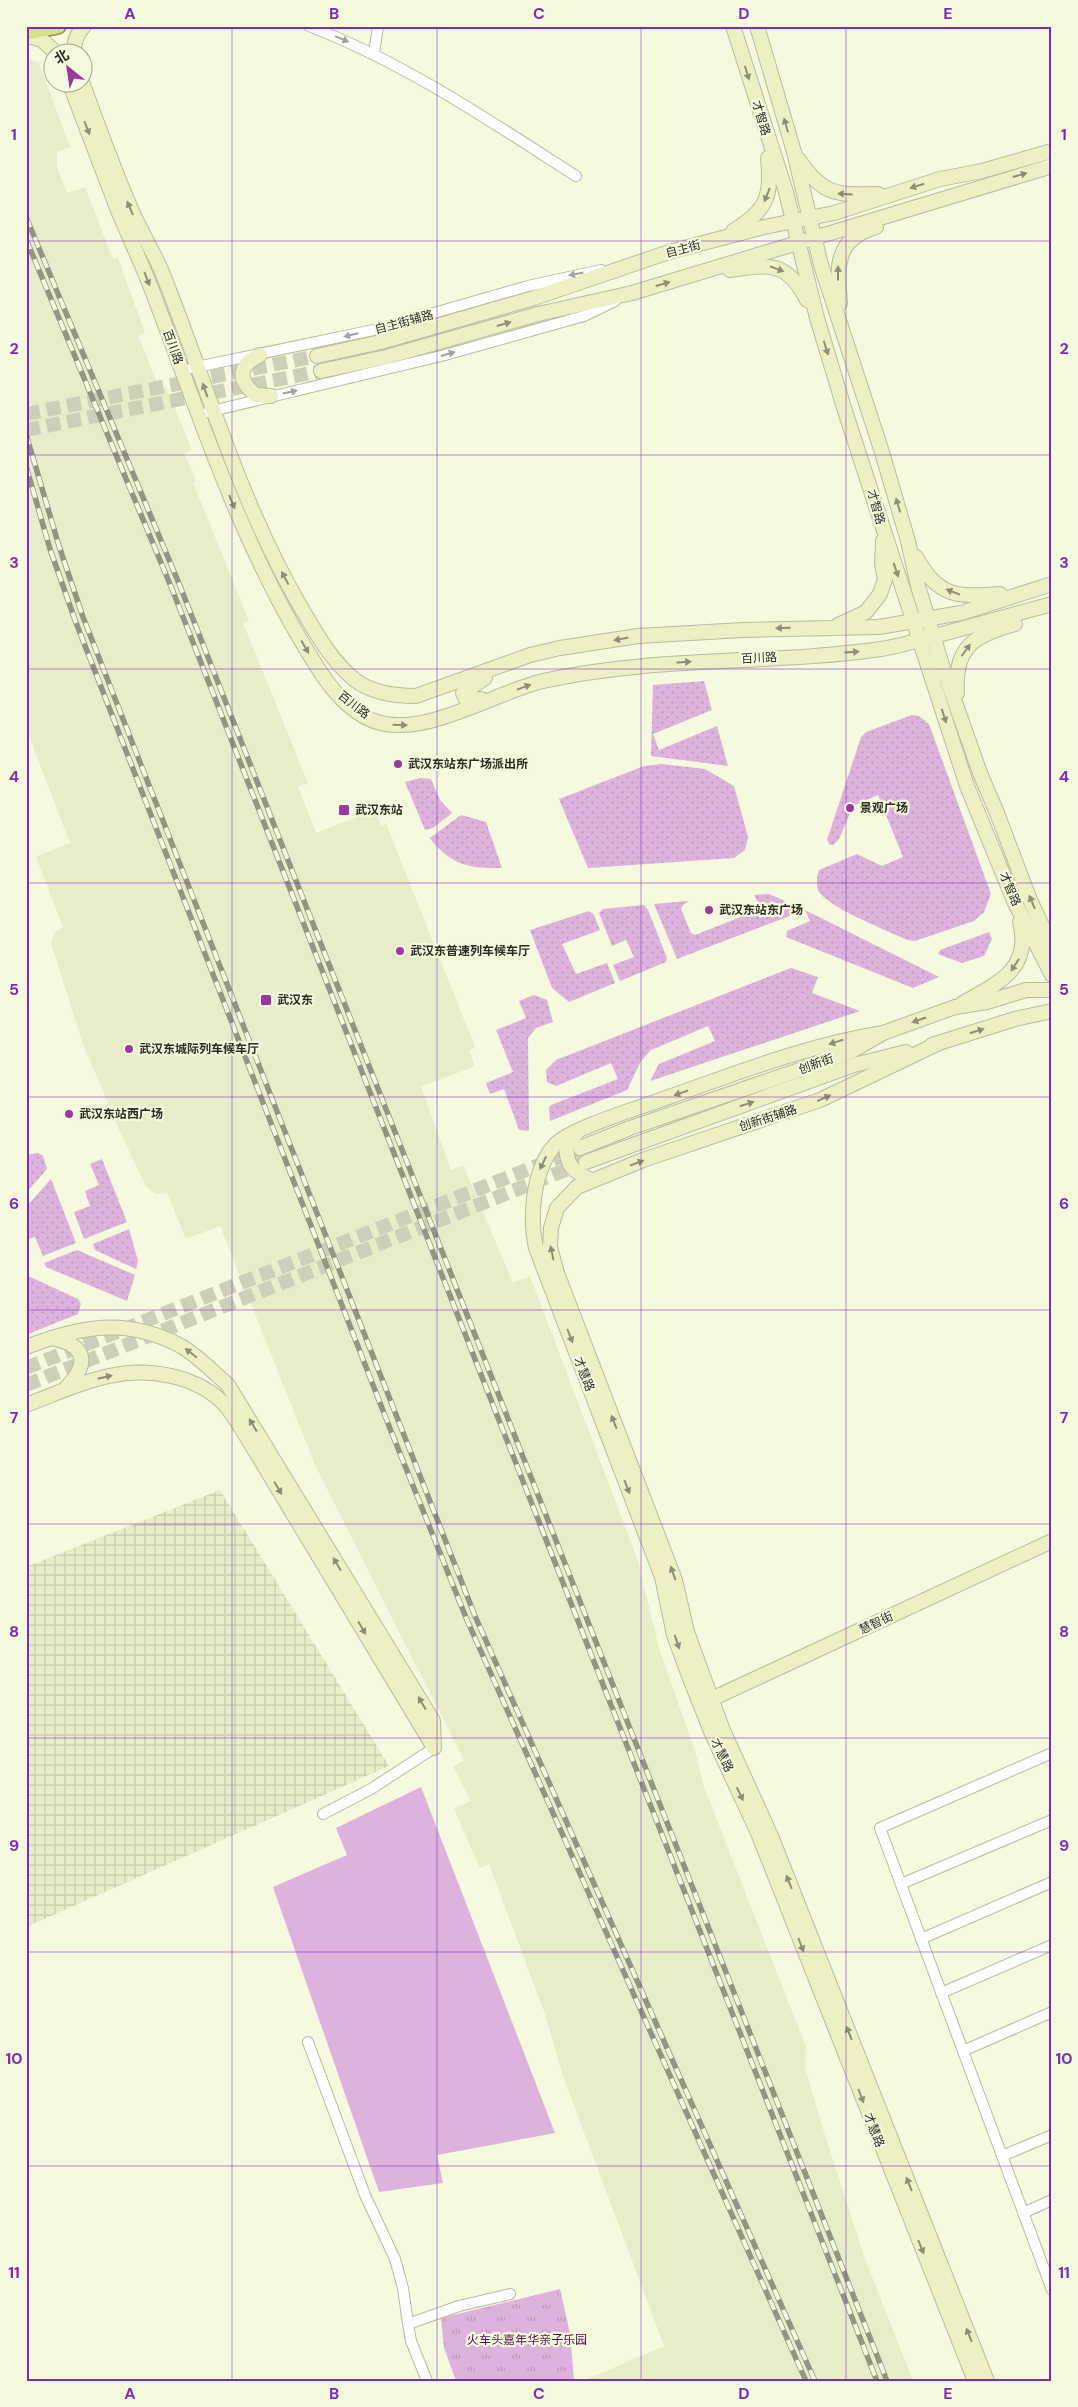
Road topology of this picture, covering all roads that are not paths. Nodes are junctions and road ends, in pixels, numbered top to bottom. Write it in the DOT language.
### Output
graph roads {
  1 [pos="58,26"];
  2 [pos="84,26"];
  3 [pos="309,26"];
  4 [pos="378,26"];
  5 [pos="733,26"];
  6 [pos="757,26"];
  7 [pos="26,33"];
  8 [pos="44,42"];
  9 [pos="74,42"];
  10 [pos="374,54"];
  11 [pos="74,92"];
  12 [pos="86,92"];
  13 [pos="765,130"];
  14 [pos="1052,151"];
  15 [pos="794,152"];
  16 [pos="1052,166"];
  17 [pos="576,176"];
  18 [pos="988,185"];
  19 [pos="894,193"];
  20 [pos="809,218"];
  21 [pos="793,221"];
  22 [pos="814,236"];
  23 [pos="716,240"];
  24 [pos="798,241"];
  25 [pos="624,267"];
  26 [pos="694,275"];
  27 [pos="632,293"];
  28 [pos="817,318"];
  29 [pos="841,322"];
  30 [pos="260,355"];
  31 [pos="318,356"];
  32 [pos="197,367"];
  33 [pos="182,370"];
  34 [pos="321,371"];
  35 [pos="271,396"];
  36 [pos="212,411"];
  37 [pos="198,415"];
  38 [pos="883,530"];
  39 [pos="908,541"];
  40 [pos="1052,584"];
  41 [pos="1018,593"];
  42 [pos="1052,604"];
  43 [pos="1052,613"];
  44 [pos="928,619"];
  45 [pos="913,621"];
  46 [pos="832,627"];
  47 [pos="934,636"];
  48 [pos="918,640"];
  49 [pos="506,663"];
  50 [pos="495,698"];
  51 [pos="959,714"];
  52 [pos="1014,902"];
  53 [pos="1052,947"];
  54 [pos="1052,975"];
  55 [pos="1052,990"];
  56 [pos="955,1007"];
  57 [pos="1052,1011"];
  58 [pos="883,1033"];
  59 [pos="939,1043"];
  60 [pos="578,1132"];
  61 [pos="580,1148"];
  62 [pos="586,1162"];
  63 [pos="591,1180"];
  64 [pos="50,1338"];
  65 [pos="26,1346"];
  66 [pos="64,1390"];
  67 [pos="26,1405"];
  68 [pos="1052,1541"];
  69 [pos="1052,1550"];
  70 [pos="707,1705"];
  71 [pos="434,1748"];
  72 [pos="1052,1753"];
  73 [pos="323,1814"];
  74 [pos="1052,1820"];
  75 [pos="1052,1882"];
  76 [pos="901,1884"];
  77 [pos="922,1939"];
  78 [pos="1052,1945"];
  79 [pos="941,1993"];
  80 [pos="1052,2012"];
  81 [pos="308,2042"];
  82 [pos="963,2051"];
  83 [pos="1052,2135"];
  84 [pos="1002,2156"];
  85 [pos="1052,2200"];
  86 [pos="1023,2213"];
  87 [pos="1047,2264"];
  88 [pos="1052,2290"];
  89 [pos="510,2294"];
  90 [pos="408,2324"];
  91 [pos="427,2381"];
  92 [pos="974,2381"];
  93 [pos="986,2381"];
  1 -- 7 [label="main road"];
  2 -- 9 [label="street"];
  3 -- 10 [label="street, one-way"];
  4 -- 10 [label="street"];
  5 -- 13 [label="street, 才智路, one-way"];
  15 -- 6 [label="street, 才智路, one-way"];
  7 -- 8 [label="street"];
  10 -- 17 [label="street"];
  11 -- 33 [label="street, 百川路, one-way"];
  32 -- 12 [label="street, 百川路, one-way"];
  13 -- 21 [label="street, 才智路"];
  13 -- 23 [label="street, one-way"];
  14 -- 19 [label="street, 自主街, one-way"];
  19 -- 15 [label="street, one-way"];
  15 -- 20 [label="street, 才智路"];
  18 -- 16 [label="street, one-way"];
  18 -- 22 [label="street"];
  29 -- 18 [label="street, one-way"];
  19 -- 20 [label="street, 自主街"];
  20 -- 21 [label="street, 自主街"];
  20 -- 22 [label="street, 才智路"];
  21 -- 23 [label="street, 自主街"];
  21 -- 24 [label="street, 才智路"];
  22 -- 24 [label="street"];
  22 -- 29 [label="street, 才智路"];
  23 -- 25 [label="street, 自主街"];
  24 -- 26 [label="street"];
  24 -- 28 [label="street, 才智路"];
  25 -- 30 [label="street, 自主街辅路, one-way"];
  25 -- 31 [label="street, 自主街"];
  27 -- 26 [label="street, one-way"];
  26 -- 28 [label="street, one-way"];
  34 -- 27 [label="street, one-way"];
  35 -- 27 [label="street, one-way"];
  28 -- 38 [label="street, 才智路, one-way"];
  39 -- 29 [label="street, 才智路, one-way"];
  30 -- 32 [label="street, 自主街辅路"];
  30 -- 35 [label="street"];
  32 -- 33 [label="street, 自主街辅路"];
  36 -- 32 [label="street, 百川路, one-way"];
  33 -- 37 [label="street, 百川路"];
  35 -- 36 [label="street"];
  36 -- 37 [label="street"];
  49 -- 36 [label="street, 百川路, one-way"];
  37 -- 50 [label="street, 百川路, one-way"];
  38 -- 45 [label="street, 才智路, one-way"];
  38 -- 46 [label="street"];
  41 -- 39 [label="street, one-way"];
  39 -- 44 [label="street, 才智路"];
  40 -- 41 [label="street, 百川路"];
  41 -- 44 [label="street, 百川路"];
  42 -- 47 [label="street, 百川路"];
  51 -- 43 [label="street, one-way"];
  44 -- 45 [label="street, 百川路"];
  44 -- 47 [label="street, 才智路"];
  45 -- 46 [label="street, 百川路"];
  45 -- 48 [label="street, 才智路"];
  46 -- 49 [label="street, 百川路, one-way"];
  47 -- 48 [label="street, 百川路"];
  47 -- 51 [label="street, 才智路"];
  50 -- 48 [label="street, 百川路, one-way"];
  48 -- 52 [label="street, 才智路, one-way"];
  49 -- 50 [label="street"];
  53 -- 51 [label="street, 才智路, one-way"];
  52 -- 54 [label="street, 才智路"];
  52 -- 56 [label="street, one-way"];
  55 -- 56 [label="street, 创新街"];
  56 -- 58 [label="street, 创新街, one-way"];
  59 -- 57 [label="street, 创新街, one-way"];
  58 -- 60 [label="street, one-way"];
  58 -- 61 [label="street, 创新街"];
  62 -- 59 [label="street, 创新街, one-way"];
  63 -- 59 [label="street, 创新街辅路, one-way"];
  60 -- 63 [label="street"];
  60 -- 70 [label="street, 才慧路, one-way"];
  70 -- 63 [label="street, 才慧路, one-way"];
  64 -- 65 [label="street"];
  64 -- 66 [label="street"];
  71 -- 64 [label="street, one-way"];
  66 -- 67 [label="street"];
  66 -- 71 [label="street, one-way"];
  68 -- 70 [label="street, 慧智街"];
  69 -- 70 [label="street, 慧智街"];
  70 -- 92 [label="street, 才慧路, one-way"];
  93 -- 70 [label="street, 才慧路, one-way"];
  71 -- 73 [label="street"];
  72 -- 76 [label="street"];
  74 -- 76 [label="street"];
  75 -- 77 [label="street"];
  76 -- 77 [label="street"];
  77 -- 79 [label="street"];
  78 -- 79 [label="street"];
  79 -- 82 [label="street"];
  80 -- 82 [label="street"];
  81 -- 90 [label="street"];
  82 -- 84 [label="street"];
  83 -- 84 [label="street"];
  84 -- 86 [label="street"];
  85 -- 86 [label="street"];
  86 -- 87 [label="street"];
  87 -- 88 [label="street"];
  89 -- 90 [label="street"];
  90 -- 91 [label="street"];
}
